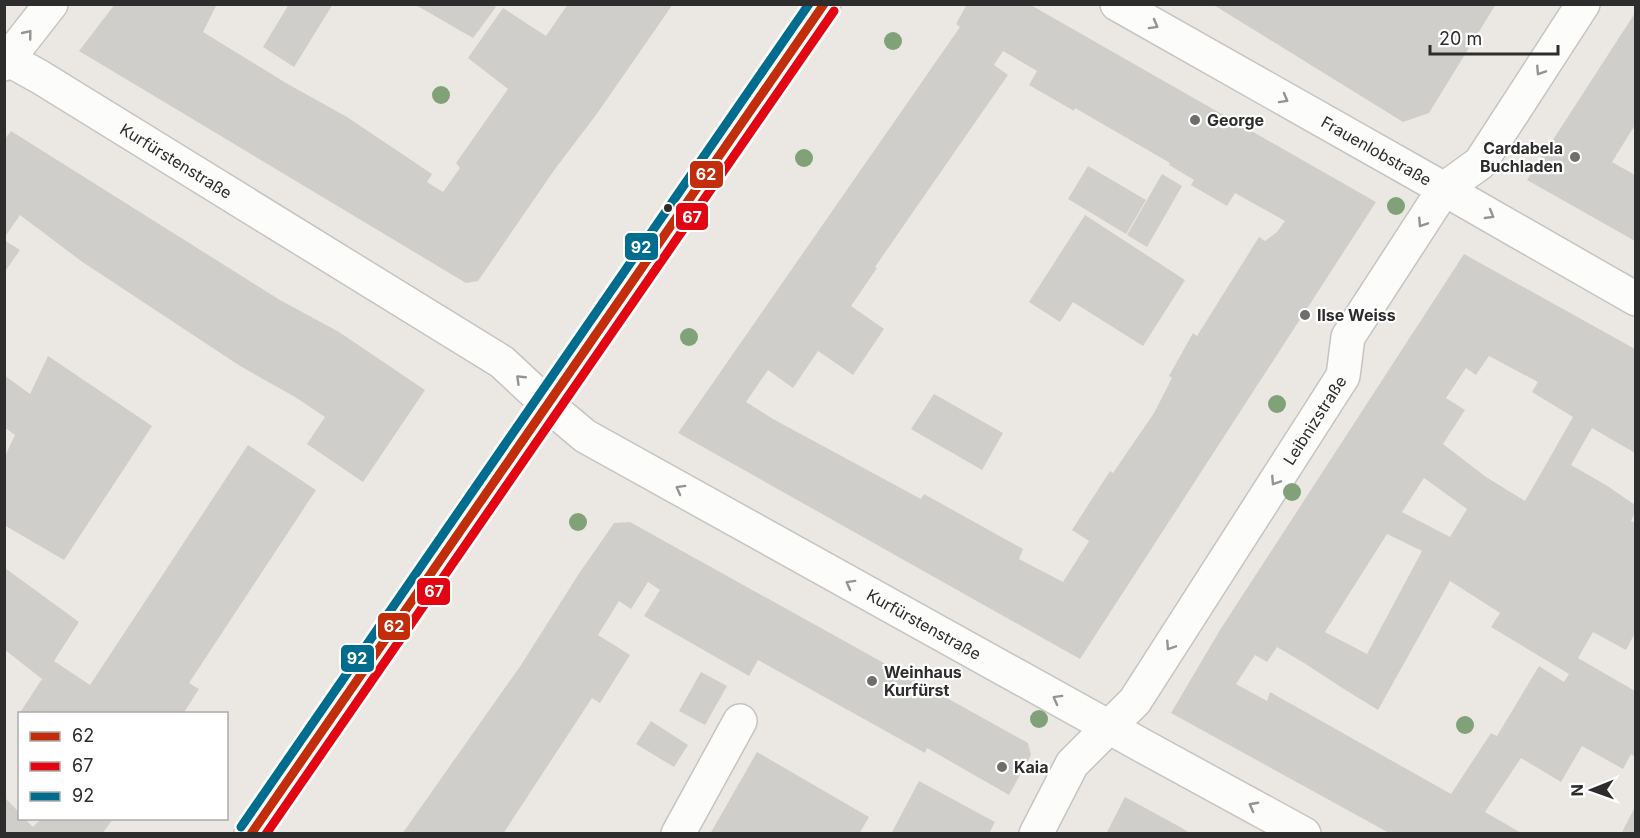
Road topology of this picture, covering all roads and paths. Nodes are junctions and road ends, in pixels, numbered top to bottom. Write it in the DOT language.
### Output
graph roads {
  1 [pos="51,4"];
  2 [pos="824,4"];
  3 [pos="1117,4"];
  4 [pos="1583,4"];
  5 [pos="6,60"];
  6 [pos="1444,189"];
  7 [pos="1635,299"];
  8 [pos="547,404"];
  9 [pos="740,721"];
  10 [pos="1108,727"];
  11 [pos="251,834"];
  12 [pos="678,834"];
  13 [pos="1036,834"];
  14 [pos="1304,834"];
  5 -- 1 [label="street, one-way"];
  2 -- 8 [label="street"];
  3 -- 6 [label="street, Frauenlobstraße, one-way"];
  4 -- 6 [label="street, Leibnizstraße, one-way"];
  8 -- 5 [label="street, Kurfürstenstraße, one-way"];
  6 -- 7 [label="street, Frauenlobstraße, one-way"];
  6 -- 10 [label="street, Leibnizstraße, one-way"];
  10 -- 8 [label="street, Kurfürstenstraße, one-way"];
  8 -- 11 [label="street"];
  9 -- 12 [label="street"];
  10 -- 13 [label="street, Leibnizstraße"];
  14 -- 10 [label="street, Kurfürstenstraße, one-way"];
}
